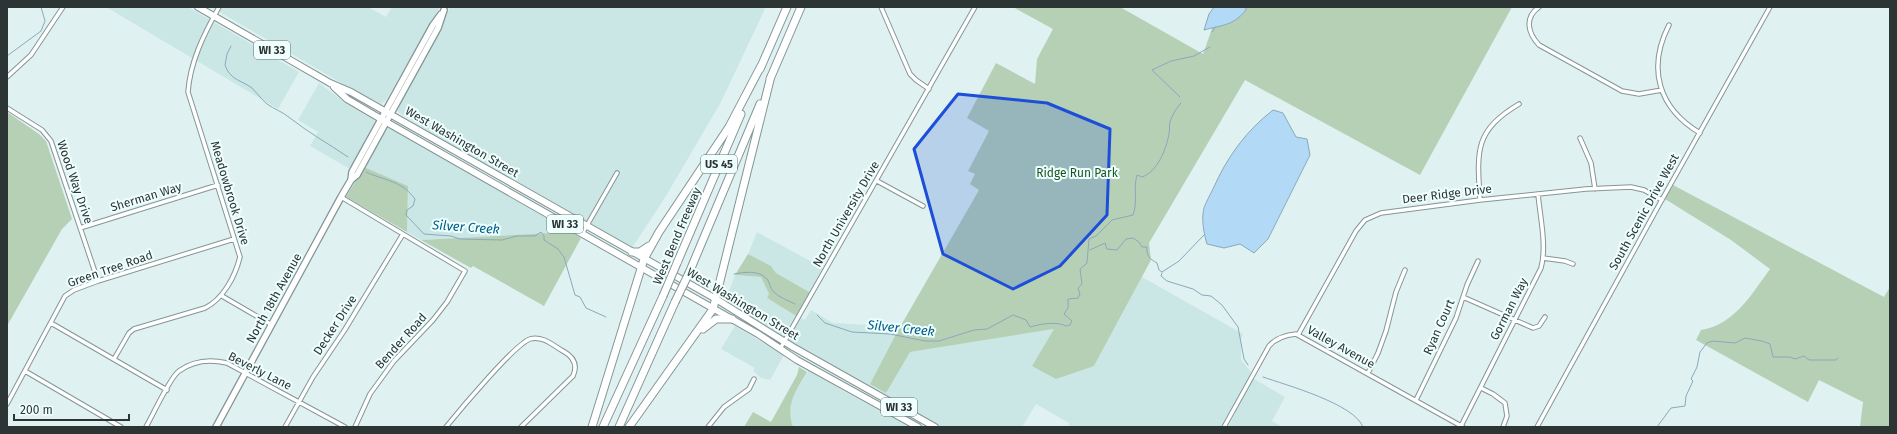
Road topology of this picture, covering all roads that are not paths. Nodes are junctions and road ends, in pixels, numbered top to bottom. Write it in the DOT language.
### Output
graph roads {
  1 [pos="62,7"];
  2 [pos="198,7"];
  3 [pos="219,7"];
  4 [pos="787,7"];
  5 [pos="800,7"];
  6 [pos="881,7"];
  7 [pos="975,7"];
  8 [pos="1539,7"];
  9 [pos="1770,7"];
  10 [pos="445,9"];
  11 [pos="214,16"];
  12 [pos="1668,25"];
  13 [pos="761,66"];
  14 [pos="771,76"];
  15 [pos="7,77"];
  16 [pos="330,83"];
  17 [pos="929,89"];
  18 [pos="1662,90"];
  19 [pos="1519,104"];
  20 [pos="7,108"];
  21 [pos="388,113"];
  22 [pos="384,121"];
  23 [pos="1700,133"];
  24 [pos="1580,138"];
  25 [pos="617,173"];
  26 [pos="877,181"];
  27 [pos="218,185"];
  28 [pos="1595,189"];
  29 [pos="1538,194"];
  30 [pos="341,197"];
  31 [pos="1480,200"];
  32 [pos="1662,200"];
  33 [pos="923,206"];
  34 [pos="587,226"];
  35 [pos="80,228"];
  36 [pos="403,234"];
  37 [pos="582,234"];
  38 [pos="234,239"];
  39 [pos="651,244"];
  40 [pos="632,252"];
  41 [pos="1544,258"];
  42 [pos="644,259"];
  43 [pos="1478,261"];
  44 [pos="1573,264"];
  45 [pos="640,267"];
  46 [pos="1404,270"];
  47 [pos="98,281"];
  48 [pos="222,296"];
  49 [pos="1463,297"];
  50 [pos="716,299"];
  51 [pos="713,309"];
  52 [pos="1545,317"];
  53 [pos="732,319"];
  54 [pos="1515,321"];
  55 [pos="51,322"];
  56 [pos="272,325"];
  57 [pos="697,334"];
  58 [pos="1298,335"];
  59 [pos="786,342"];
  60 [pos="780,349"];
  61 [pos="114,359"];
  62 [pos="25,371"];
  63 [pos="246,373"];
  64 [pos="1368,373"];
  65 [pos="754,379"];
  66 [pos="1480,388"];
  67 [pos="167,390"];
  68 [pos="1416,400"];
  69 [pos="298,402"];
  70 [pos="7,404"];
  71 [pos="1462,426"];
  72 [pos="121,427"];
  73 [pos="146,427"];
  74 [pos="216,427"];
  75 [pos="285,427"];
  76 [pos="345,427"];
  77 [pos="355,427"];
  78 [pos="446,427"];
  79 [pos="521,427"];
  80 [pos="592,427"];
  81 [pos="603,427"];
  82 [pos="618,427"];
  83 [pos="629,427"];
  84 [pos="708,427"];
  85 [pos="918,427"];
  86 [pos="935,427"];
  87 [pos="1224,427"];
  88 [pos="1503,427"];
  89 [pos="1537,427"];
  1 -- 15 [label="street"];
  2 -- 11 [label="main road, West Washington Street / WI 33"];
  3 -- 11 [label="street, Meadowbrook Drive"];
  4 -- 13 [label="highway, West Bend Freeway / US 45"];
  5 -- 14 [label="highway, West Bend Freeway / US 45"];
  6 -- 17 [label="street"];
  7 -- 17 [label="street, North University Drive"];
  8 -- 18 [label="street"];
  9 -- 23 [label="street, South Scenic Drive West"];
  10 -- 21 [label="street, North 18th Avenue"];
  11 -- 16 [label="main road, West Washington Street / WI 33"];
  11 -- 27 [label="street, Meadowbrook Drive"];
  12 -- 18 [label="street"];
  13 -- 39 [label="highway"];
  13 -- 81 [label="highway, West Bend Freeway / US 45, bridge"];
  14 -- 50 [label="highway"];
  14 -- 82 [label="highway, West Bend Freeway / US 45, bridge"];
  16 -- 21 [label="main road, West Washington Street / WI 33"];
  16 -- 22 [label="main road, West Washington Street / WI 33"];
  17 -- 26 [label="street, North University Drive"];
  18 -- 23 [label="street"];
  19 -- 31 [label="street"];
  20 -- 35 [label="street, Wood Way Drive"];
  21 -- 22 [label="street, North 18th Avenue"];
  21 -- 34 [label="main road, West Washington Street / WI 33"];
  22 -- 30 [label="street, North 18th Avenue"];
  22 -- 37 [label="main road, West Washington Street / WI 33"];
  23 -- 32 [label="street, South Scenic Drive West"];
  24 -- 28 [label="street"];
  25 -- 34 [label="street"];
  26 -- 33 [label="street"];
  26 -- 59 [label="street, North University Drive"];
  27 -- 35 [label="street, Sherman Way"];
  27 -- 38 [label="street, Meadowbrook Drive"];
  28 -- 29 [label="street, Deer Ridge Drive"];
  28 -- 32 [label="street, Deer Ridge Drive"];
  29 -- 31 [label="street, Deer Ridge Drive"];
  29 -- 41 [label="street, Gorman Way"];
  30 -- 36 [label="street"];
  30 -- 56 [label="street, North 18th Avenue"];
  31 -- 58 [label="street, Deer Ridge Drive"];
  32 -- 89 [label="street, South Scenic Drive West"];
  34 -- 37 [label="street"];
  34 -- 40 [label="main road, West Washington Street / WI 33"];
  35 -- 47 [label="street, Wood Way Drive"];
  36 -- 69 [label="street, Decker Drive"];
  36 -- 77 [label="street, Bender Road"];
  37 -- 45 [label="main road, West Washington Street / WI 33"];
  38 -- 47 [label="street, Green Tree Road"];
  38 -- 48 [label="street, Meadowbrook Drive"];
  39 -- 40 [label="highway"];
  39 -- 42 [label="highway"];
  40 -- 42 [label="main road, West Washington Street / WI 33"];
  41 -- 44 [label="street"];
  41 -- 54 [label="street, Gorman Way"];
  42 -- 45 [label="highway"];
  42 -- 50 [label="main road, West Washington Street / WI 33"];
  43 -- 49 [label="street, Ryan Court"];
  45 -- 51 [label="main road, West Washington Street / WI 33"];
  45 -- 80 [label="highway"];
  46 -- 64 [label="street"];
  47 -- 55 [label="street, Green Tree Road"];
  48 -- 56 [label="street"];
  48 -- 61 [label="street, Meadowbrook Drive"];
  49 -- 54 [label="street"];
  49 -- 68 [label="street, Ryan Court"];
  50 -- 51 [label="highway"];
  50 -- 59 [label="main road, West Washington Street / WI 33"];
  51 -- 53 [label="main road, West Washington Street / WI 33"];
  51 -- 57 [label="highway"];
  52 -- 54 [label="street"];
  53 -- 57 [label="highway"];
  53 -- 60 [label="main road, West Washington Street / WI 33"];
  54 -- 66 [label="street, Gorman Way"];
  55 -- 61 [label="street"];
  55 -- 62 [label="street, Green Tree Road"];
  56 -- 63 [label="street, North 18th Avenue"];
  57 -- 83 [label="highway"];
  58 -- 64 [label="street, Valley Avenue"];
  58 -- 87 [label="street, Valley Avenue"];
  59 -- 60 [label="street, North University Drive"];
  59 -- 86 [label="main road, West Washington Street / WI 33"];
  60 -- 85 [label="main road, West Washington Street / WI 33"];
  61 -- 67 [label="street"];
  62 -- 70 [label="street, Green Tree Road"];
  62 -- 72 [label="street"];
  63 -- 67 [label="street, Beverly Lane"];
  63 -- 69 [label="street, Beverly Lane"];
  63 -- 74 [label="street, North 18th Avenue"];
  64 -- 68 [label="street, Valley Avenue"];
  65 -- 84 [label="street"];
  66 -- 71 [label="street, Gorman Way"];
  66 -- 88 [label="street"];
  67 -- 73 [label="street, Beverly Lane"];
  68 -- 71 [label="street, Valley Avenue"];
  69 -- 75 [label="street, Decker Drive"];
  69 -- 76 [label="street, Beverly Lane"];
  78 -- 79 [label="street"];
}
